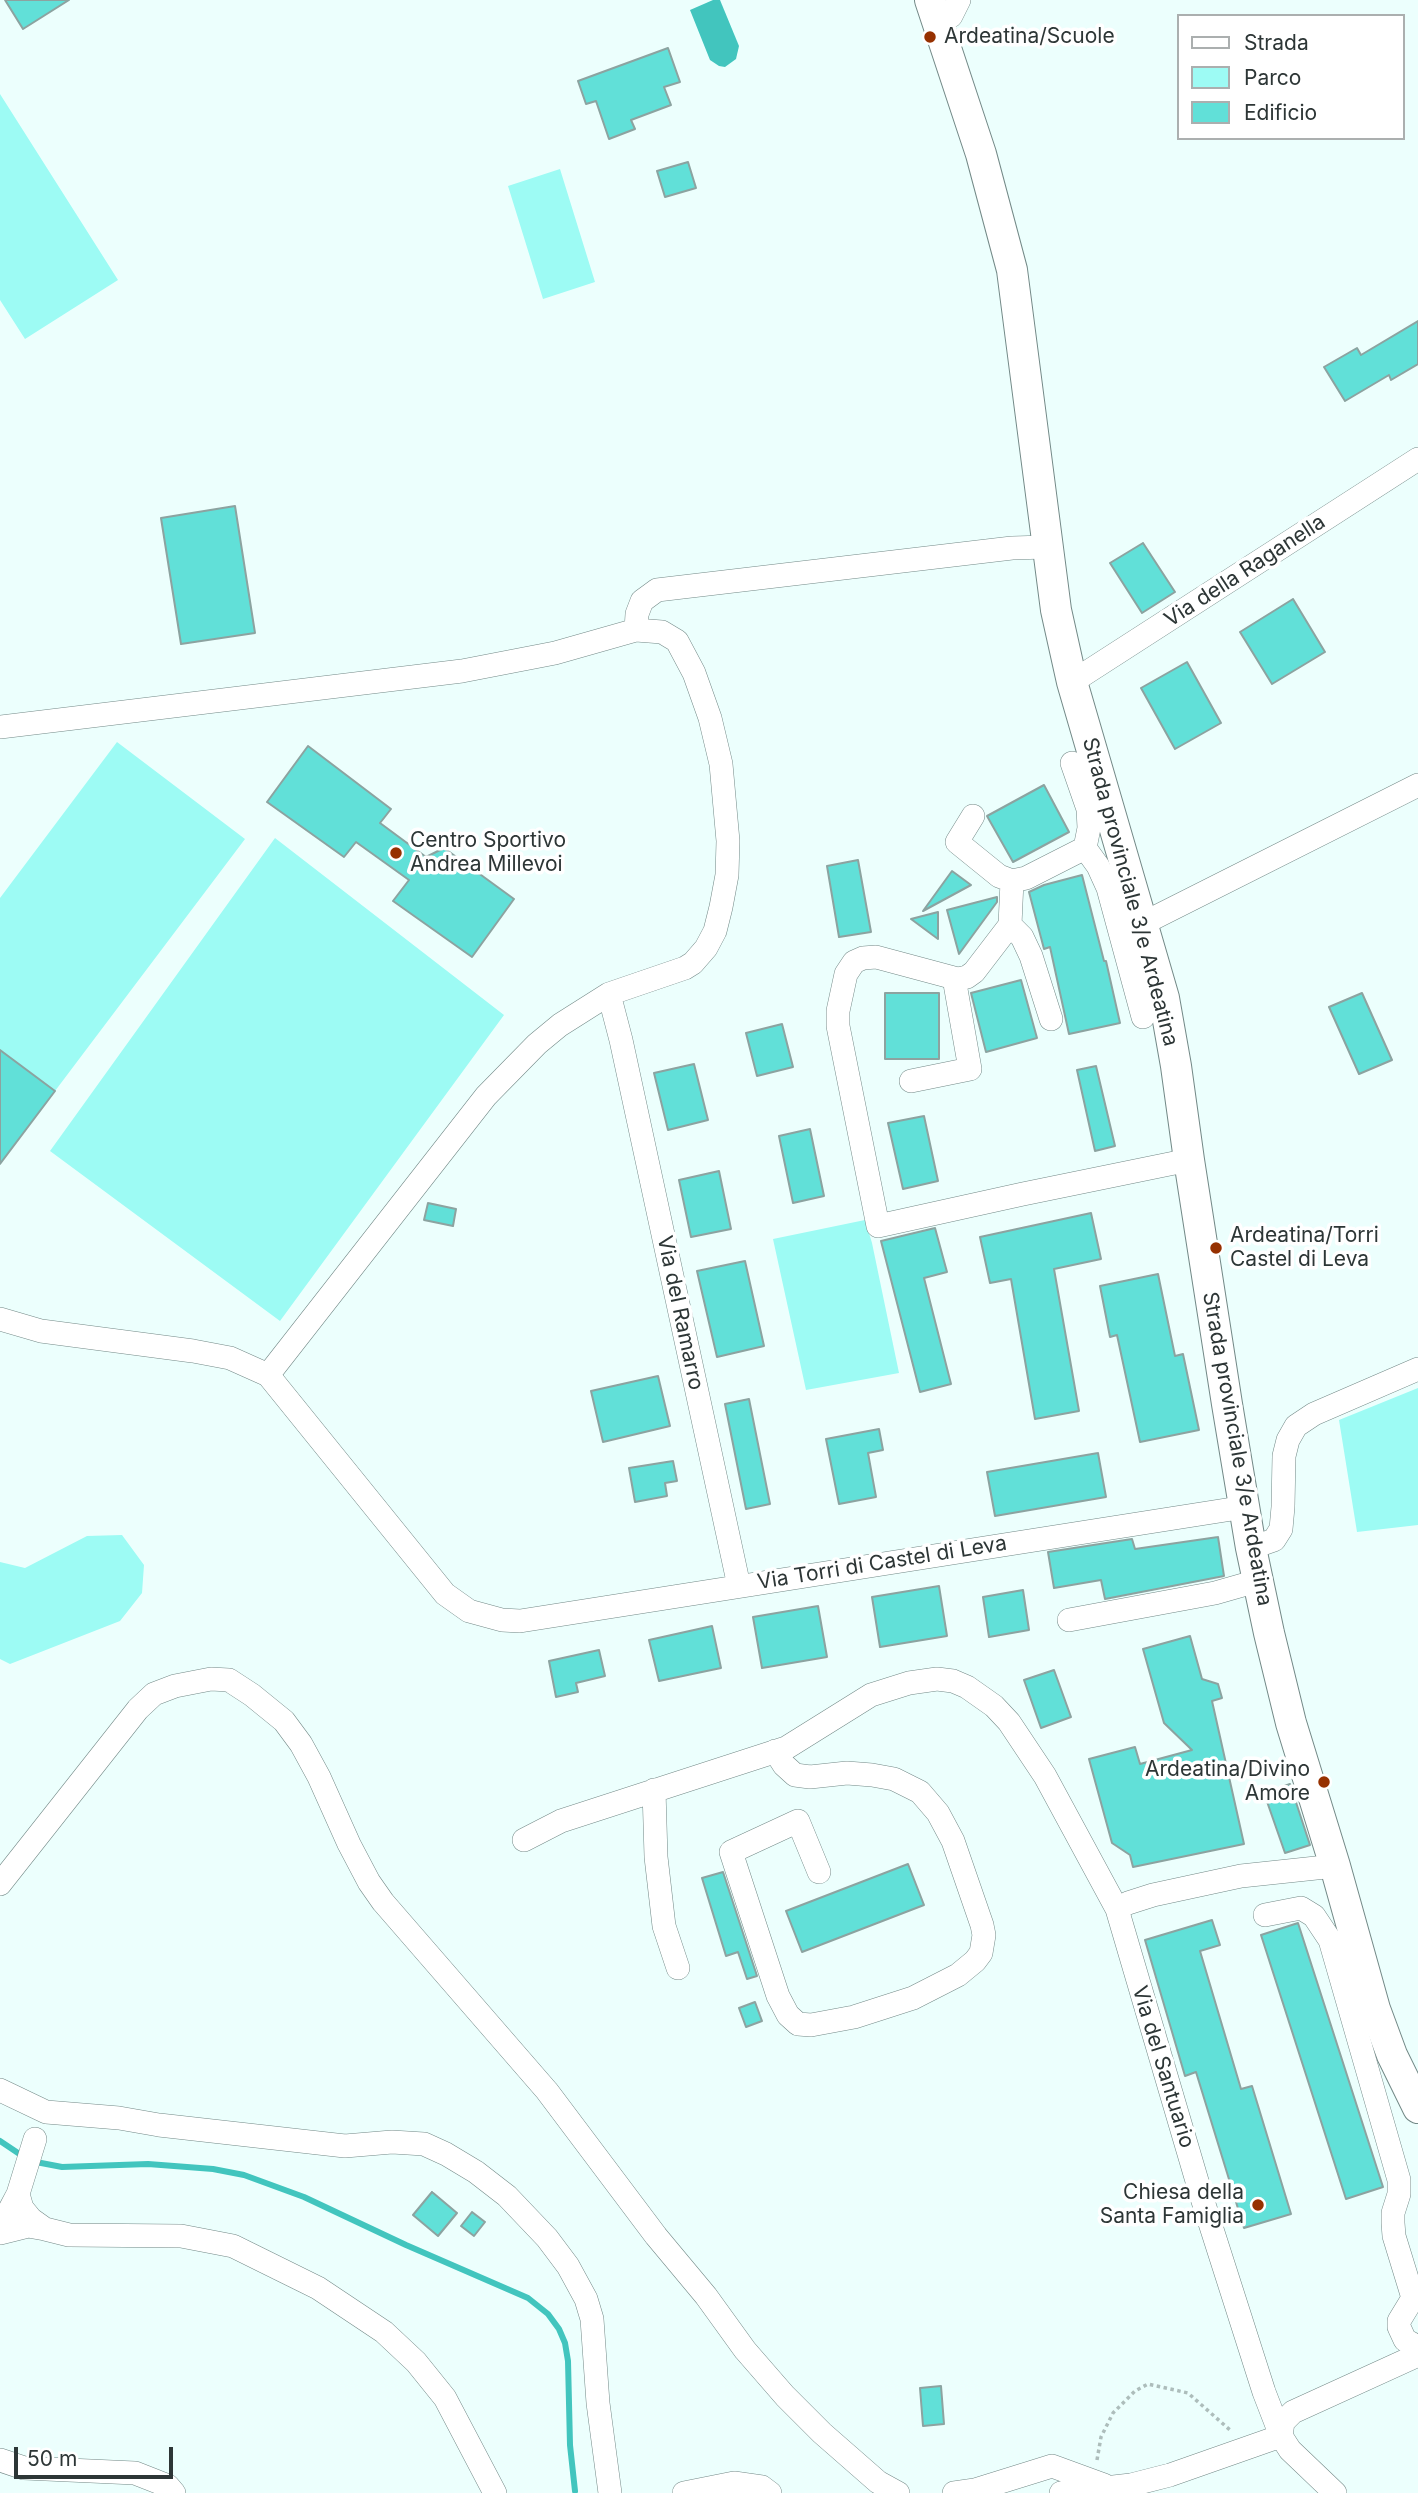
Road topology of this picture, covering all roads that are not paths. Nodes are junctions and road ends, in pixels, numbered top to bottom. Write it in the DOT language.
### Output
graph roads {
  1 [pos="959,0"];
  2 [pos="933,10"];
  3 [pos="1418,459"];
  4 [pos="1046,547"];
  5 [pos="636,630"];
  6 [pos="1072,682"];
  7 [pos="0,727"];
  8 [pos="1072,763"];
  9 [pos="1418,785"];
  10 [pos="973,816"];
  11 [pos="1085,848"];
  12 [pos="1012,881"];
  13 [pos="1142,924"];
  14 [pos="1010,925"];
  15 [pos="954,978"];
  16 [pos="609,994"];
  17 [pos="1143,1017"];
  18 [pos="1051,1019"];
  19 [pos="911,1081"];
  20 [pos="1189,1160"];
  21 [pos="0,1319"];
  22 [pos="1418,1369"];
  23 [pos="268,1375"];
  24 [pos="1245,1507"];
  25 [pos="1251,1548"];
  26 [pos="1258,1581"];
  27 [pos="739,1586"];
  28 [pos="1069,1620"];
  29 [pos="775,1751"];
  30 [pos="654,1790"];
  31 [pos="524,1840"];
  32 [pos="1335,1866"];
  33 [pos="819,1872"];
  34 [pos="0,1884"];
  35 [pos="1117,1909"];
  36 [pos="1265,1915"];
  37 [pos="678,1968"];
  38 [pos="4,2092"];
  39 [pos="1418,2109"];
  40 [pos="64,2114"];
  41 [pos="35,2139"];
  42 [pos="18,2194"];
  43 [pos="45,2229"];
  44 [pos="0,2231"];
  45 [pos="1418,2347"];
  46 [pos="1418,2355"];
  47 [pos="1281,2436"];
  48 [pos="0,2460"];
  49 [pos="1107,2486"];
  50 [pos="174,2493"];
  51 [pos="495,2493"];
  52 [pos="610,2493"];
  53 [pos="684,2493"];
  54 [pos="770,2493"];
  55 [pos="898,2493"];
  56 [pos="954,2493"];
  57 [pos="1061,2493"];
  58 [pos="1335,2493"];
  1 -- 2 [label="street"];
  2 -- 4 [label="main road, Strada provinciale 3/e Ardeatina"];
  3 -- 6 [label="street, Via della Raganella"];
  4 -- 5 [label="street"];
  4 -- 6 [label="main road, Strada provinciale 3/e Ardeatina"];
  5 -- 7 [label="street"];
  5 -- 16 [label="street"];
  6 -- 13 [label="main road, Strada provinciale 3/e Ardeatina"];
  8 -- 11 [label="street"];
  9 -- 13 [label="street"];
  10 -- 12 [label="street"];
  11 -- 12 [label="street"];
  11 -- 17 [label="street"];
  12 -- 14 [label="street"];
  13 -- 20 [label="main road, Strada provinciale 3/e Ardeatina"];
  14 -- 15 [label="street"];
  14 -- 18 [label="street"];
  15 -- 19 [label="street"];
  15 -- 20 [label="street"];
  16 -- 23 [label="street"];
  16 -- 27 [label="street, Via del Ramarro"];
  20 -- 24 [label="main road, Strada provinciale 3/e Ardeatina"];
  21 -- 23 [label="street"];
  22 -- 25 [label="street"];
  23 -- 27 [label="street, Via Torri di Castel di Leva"];
  24 -- 25 [label="main road, Strada provinciale 3/e Ardeatina"];
  24 -- 27 [label="street, Via Torri di Castel di Leva"];
  25 -- 26 [label="main road, Strada provinciale 3/e Ardeatina"];
  26 -- 28 [label="street"];
  26 -- 32 [label="main road, Strada provinciale 3/e Ardeatina"];
  29 -- 30 [label="street, Via del Santuario"];
  29 -- 33 [label="street"];
  29 -- 35 [label="street, Via del Santuario"];
  30 -- 31 [label="street, Via del Santuario"];
  30 -- 37 [label="street"];
  32 -- 35 [label="street"];
  32 -- 39 [label="main road, Strada provinciale 3/e Ardeatina"];
  34 -- 55 [label="street"];
  35 -- 47 [label="street, Via del Santuario"];
  36 -- 45 [label="street"];
  38 -- 40 [label="street"];
  38 -- 41 [label="street"];
  40 -- 41 [label="street"];
  40 -- 52 [label="street"];
  41 -- 42 [label="street"];
  42 -- 43 [label="street"];
  42 -- 44 [label="street"];
  43 -- 44 [label="street"];
  43 -- 51 [label="street"];
  46 -- 47 [label="street"];
  47 -- 49 [label="street"];
  47 -- 58 [label="street, Via del Santuario"];
  48 -- 50 [label="street"];
  49 -- 56 [label="street"];
  49 -- 57 [label="street"];
  53 -- 54 [label="street"];
}
